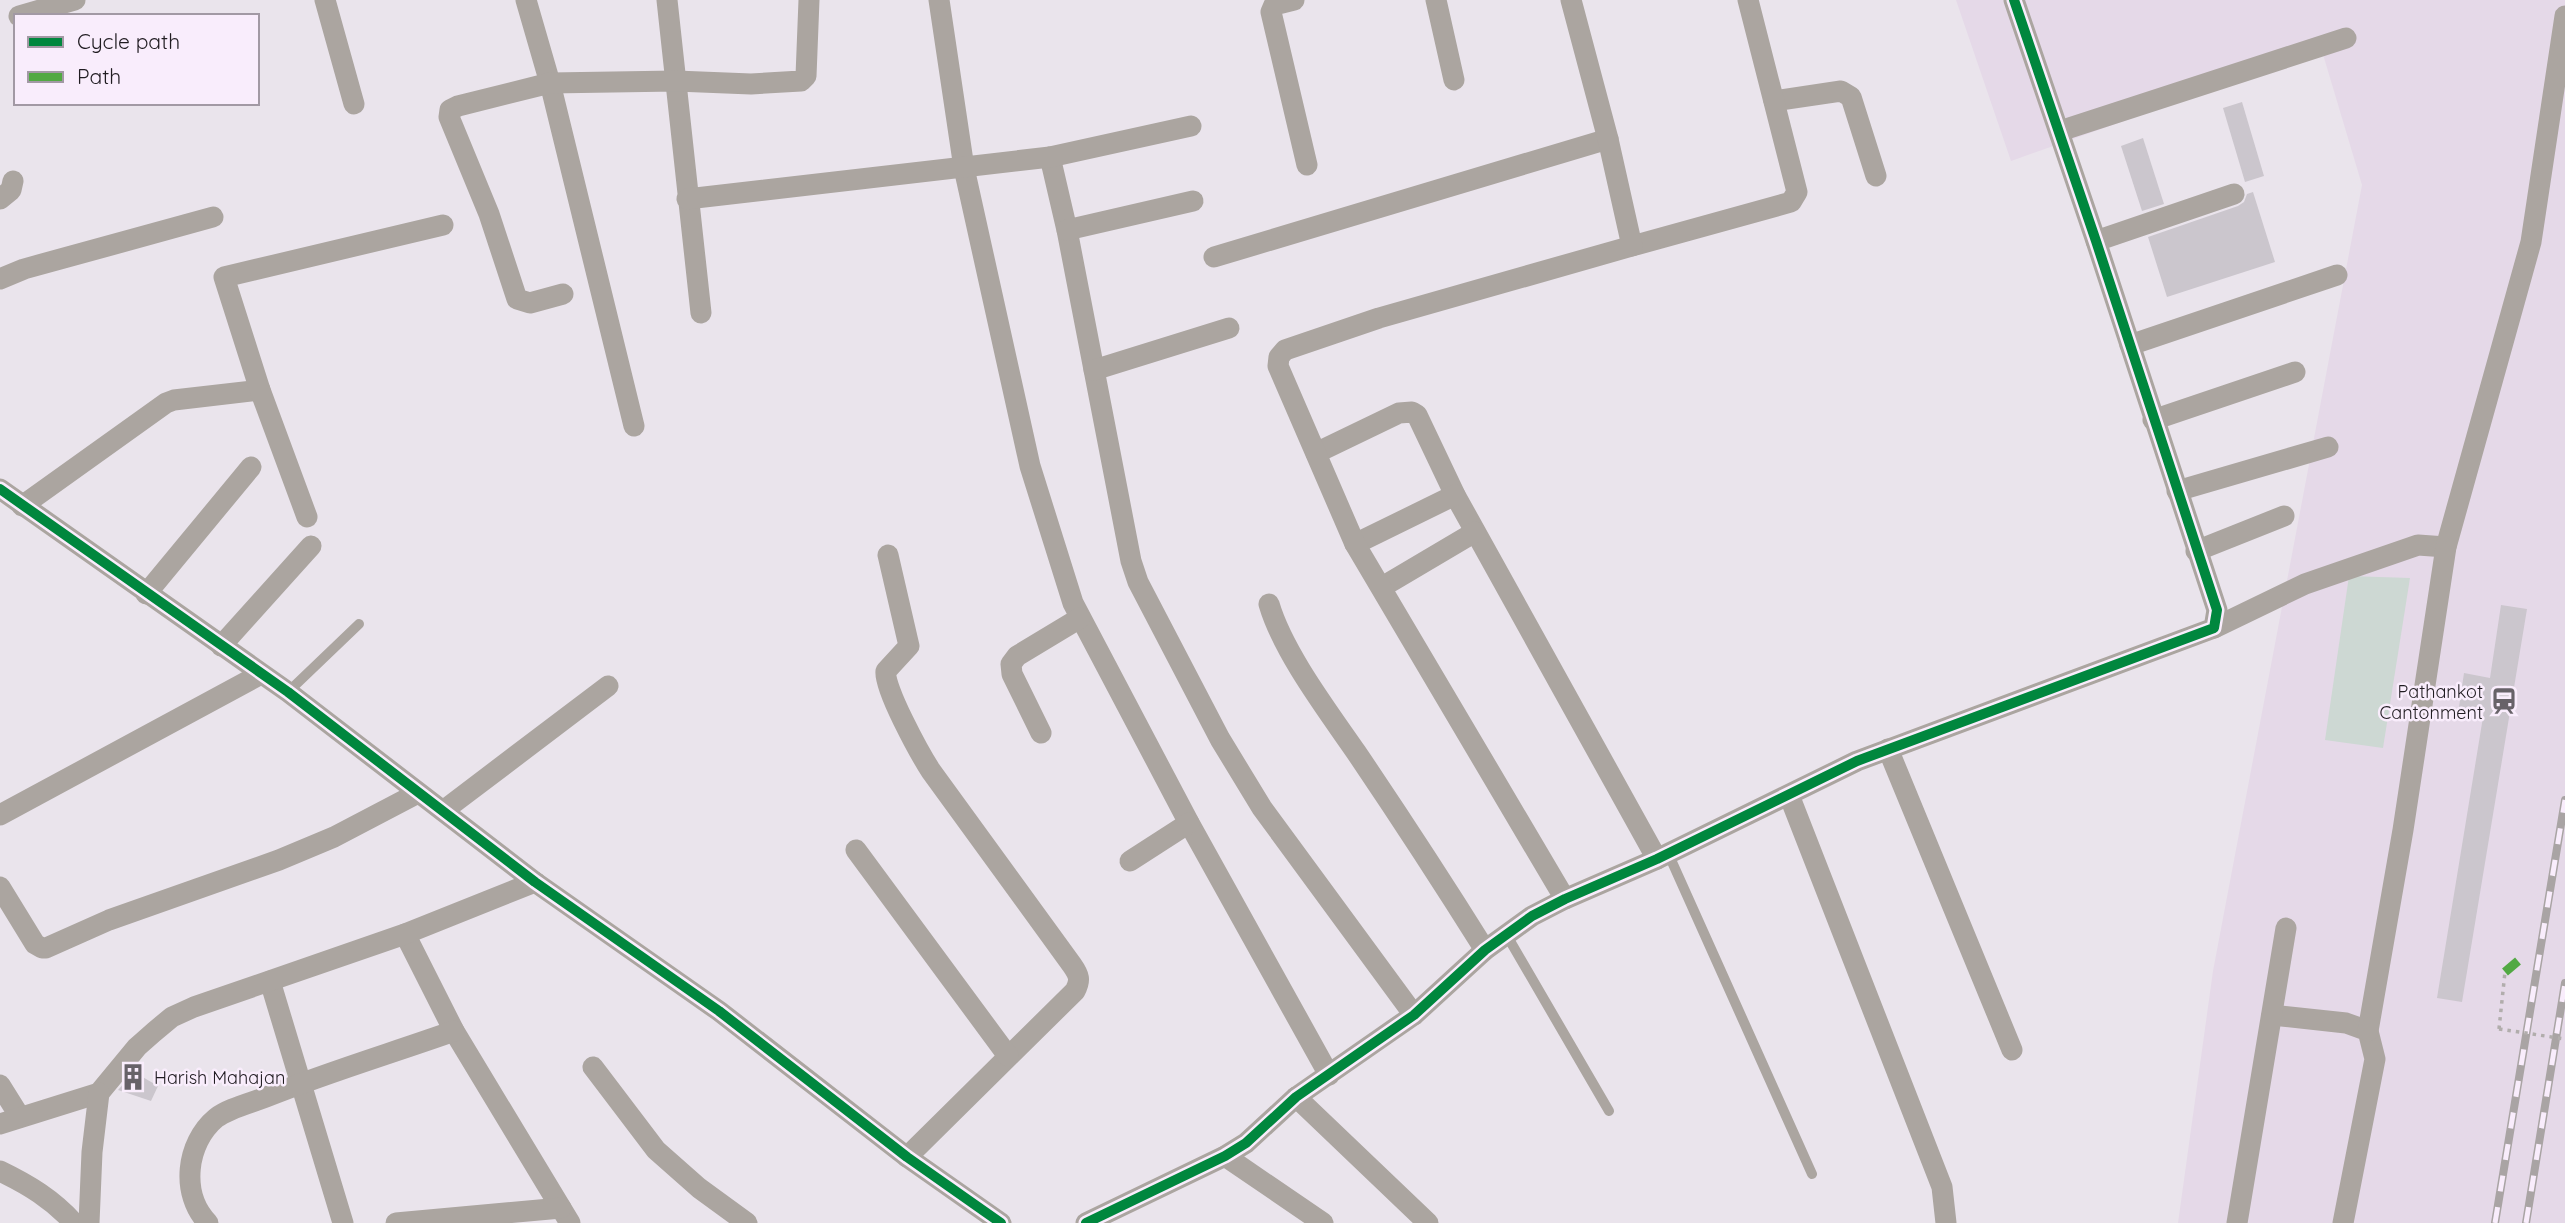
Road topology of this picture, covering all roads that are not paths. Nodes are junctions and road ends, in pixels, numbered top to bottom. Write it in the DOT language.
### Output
graph roads {
  1 [pos="75,0"];
  2 [pos="325,0"];
  3 [pos="527,0"];
  4 [pos="667,0"];
  5 [pos="809,0"];
  6 [pos="939,0"];
  7 [pos="1294,0"];
  8 [pos="1436,0"];
  9 [pos="1571,0"];
  10 [pos="1748,0"];
  11 [pos="2014,0"];
  12 [pos="25,14"];
  13 [pos="2565,16"];
  14 [pos="2346,38"];
  15 [pos="1454,80"];
  16 [pos="676,81"];
  17 [pos="550,83"];
  18 [pos="1773,101"];
  19 [pos="354,104"];
  20 [pos="1191,126"];
  21 [pos="2060,131"];
  22 [pos="1608,139"];
  23 [pos="1049,157"];
  24 [pos="1307,165"];
  25 [pos="964,168"];
  26 [pos="1876,176"];
  27 [pos="13,181"];
  28 [pos="2234,194"];
  29 [pos="0,199"];
  30 [pos="687,199"];
  31 [pos="1193,201"];
  32 [pos="213,217"];
  33 [pos="443,225"];
  34 [pos="1067,230"];
  35 [pos="2096,241"];
  36 [pos="1632,246"];
  37 [pos="1214,257"];
  38 [pos="2337,275"];
  39 [pos="0,279"];
  40 [pos="563,294"];
  41 [pos="701,313"];
  42 [pos="1229,328"];
  43 [pos="2130,345"];
  44 [pos="1094,370"];
  45 [pos="2295,372"];
  46 [pos="260,390"];
  47 [pos="2153,420"];
  48 [pos="635,426"];
  49 [pos="2328,447"];
  50 [pos="1316,453"];
  51 [pos="251,467"];
  52 [pos="0,489"];
  53 [pos="2177,491"];
  54 [pos="1455,495"];
  55 [pos="22,506"];
  56 [pos="2284,516"];
  57 [pos="307,517"];
  58 [pos="1475,532"];
  59 [pos="1355,544"];
  60 [pos="311,546"];
  61 [pos="2446,547"];
  62 [pos="2196,551"];
  63 [pos="888,555"];
  64 [pos="1382,587"];
  65 [pos="146,594"];
  66 [pos="1269,604"];
  67 [pos="1080,618"];
  68 [pos="359,624"];
  69 [pos="2214,628"];
  70 [pos="221,646"];
  71 [pos="261,674"];
  72 [pos="608,686"];
  73 [pos="288,692"];
  74 [pos="1041,733"];
  75 [pos="1888,749"];
  76 [pos="418,793"];
  77 [pos="1789,795"];
  78 [pos="443,811"];
  79 [pos="0,815"];
  80 [pos="1189,823"];
  81 [pos="856,850"];
  82 [pos="1662,856"];
  83 [pos="1130,861"];
  84 [pos="536,882"];
  85 [pos="0,887"];
  86 [pos="1565,899"];
  87 [pos="2286,928"];
  88 [pos="405,934"];
  89 [pos="1506,934"];
  90 [pos="1485,950"];
  91 [pos="270,981"];
  92 [pos="2272,1014"];
  93 [pos="1414,1015"];
  94 [pos="454,1031"];
  95 [pos="2368,1031"];
  96 [pos="2012,1050"];
  97 [pos="1008,1056"];
  98 [pos="593,1067"];
  99 [pos="1329,1075"];
  100 [pos="299,1084"];
  101 [pos="0,1085"];
  102 [pos="99,1093"];
  103 [pos="1296,1097"];
  104 [pos="1609,1111"];
  105 [pos="20,1117"];
  106 [pos="0,1124"];
  107 [pos="1225,1156"];
  108 [pos="907,1157"];
  109 [pos="0,1171"];
  110 [pos="1812,1174"];
  111 [pos="566,1216"];
  112 [pos="992,1221"];
  113 [pos="74,1223"];
  114 [pos="89,1223"];
  115 [pos="208,1223"];
  116 [pos="343,1223"];
  117 [pos="396,1223"];
  118 [pos="747,1223"];
  119 [pos="1086,1223"];
  120 [pos="1322,1223"];
  121 [pos="1429,1223"];
  122 [pos="1946,1223"];
  123 [pos="2237,1223"];
  124 [pos="2343,1223"];
  1 -- 12 [label="street"];
  2 -- 19 [label="street"];
  3 -- 17 [label="street"];
  4 -- 16 [label="street"];
  5 -- 16 [label="street"];
  6 -- 25 [label="street"];
  7 -- 24 [label="street"];
  8 -- 15 [label="street"];
  9 -- 22 [label="street"];
  10 -- 18 [label="street"];
  11 -- 21 [label="street"];
  13 -- 61 [label="street"];
  14 -- 21 [label="street"];
  16 -- 17 [label="street"];
  16 -- 30 [label="street"];
  17 -- 40 [label="street"];
  17 -- 48 [label="street"];
  18 -- 26 [label="street"];
  18 -- 36 [label="street"];
  20 -- 23 [label="street"];
  21 -- 35 [label="street"];
  22 -- 36 [label="street"];
  22 -- 37 [label="street"];
  23 -- 25 [label="street"];
  23 -- 34 [label="street"];
  25 -- 30 [label="street"];
  25 -- 67 [label="street"];
  27 -- 29 [label="street"];
  28 -- 35 [label="street"];
  30 -- 41 [label="street"];
  31 -- 34 [label="street"];
  32 -- 39 [label="street"];
  33 -- 46 [label="street"];
  34 -- 44 [label="street"];
  35 -- 43 [label="street"];
  36 -- 50 [label="street"];
  38 -- 43 [label="street"];
  42 -- 44 [label="street"];
  43 -- 47 [label="street"];
  44 -- 93 [label="street"];
  45 -- 47 [label="street"];
  46 -- 55 [label="street"];
  46 -- 57 [label="street"];
  47 -- 53 [label="street"];
  49 -- 53 [label="street"];
  50 -- 54 [label="street"];
  50 -- 59 [label="street"];
  51 -- 65 [label="street"];
  52 -- 55 [label="street"];
  53 -- 62 [label="street"];
  54 -- 58 [label="street"];
  54 -- 59 [label="street"];
  55 -- 65 [label="street"];
  56 -- 62 [label="street"];
  58 -- 64 [label="street"];
  58 -- 82 [label="street"];
  59 -- 64 [label="street"];
  60 -- 70 [label="street"];
  61 -- 69 [label="street"];
  61 -- 95 [label="street"];
  62 -- 69 [label="street"];
  63 -- 97 [label="street"];
  64 -- 86 [label="street"];
  65 -- 70 [label="street"];
  66 -- 90 [label="street"];
  67 -- 74 [label="street"];
  67 -- 80 [label="street"];
  68 -- 73 [label="lane"];
  69 -- 75 [label="street"];
  70 -- 71 [label="street"];
  71 -- 73 [label="street"];
  71 -- 79 [label="street"];
  72 -- 78 [label="street"];
  73 -- 76 [label="street"];
  75 -- 77 [label="street"];
  75 -- 96 [label="street"];
  76 -- 78 [label="street"];
  76 -- 85 [label="street"];
  77 -- 82 [label="street"];
  77 -- 122 [label="street"];
  78 -- 84 [label="street"];
  80 -- 83 [label="street"];
  80 -- 99 [label="street"];
  81 -- 97 [label="street"];
  82 -- 86 [label="street"];
  82 -- 110 [label="lane"];
  84 -- 88 [label="street"];
  84 -- 108 [label="street"];
  86 -- 89 [label="street"];
  87 -- 92 [label="street"];
  88 -- 91 [label="street"];
  88 -- 94 [label="street"];
  89 -- 90 [label="street"];
  89 -- 104 [label="lane"];
  90 -- 93 [label="street"];
  91 -- 100 [label="street"];
  91 -- 102 [label="street"];
  92 -- 95 [label="street"];
  92 -- 123 [label="street"];
  93 -- 99 [label="street"];
  94 -- 100 [label="street"];
  94 -- 111 [label="street"];
  95 -- 124 [label="street"];
  97 -- 108 [label="street"];
  98 -- 118 [label="street"];
  99 -- 103 [label="street"];
  100 -- 115 [label="street"];
  100 -- 116 [label="street"];
  101 -- 105 [label="street"];
  102 -- 105 [label="street"];
  102 -- 114 [label="street"];
  103 -- 107 [label="street"];
  103 -- 121 [label="street"];
  105 -- 106 [label="street"];
  107 -- 119 [label="street"];
  107 -- 120 [label="street"];
  108 -- 112 [label="street"];
  109 -- 113 [label="street"];
  111 -- 117 [label="street"];
}
